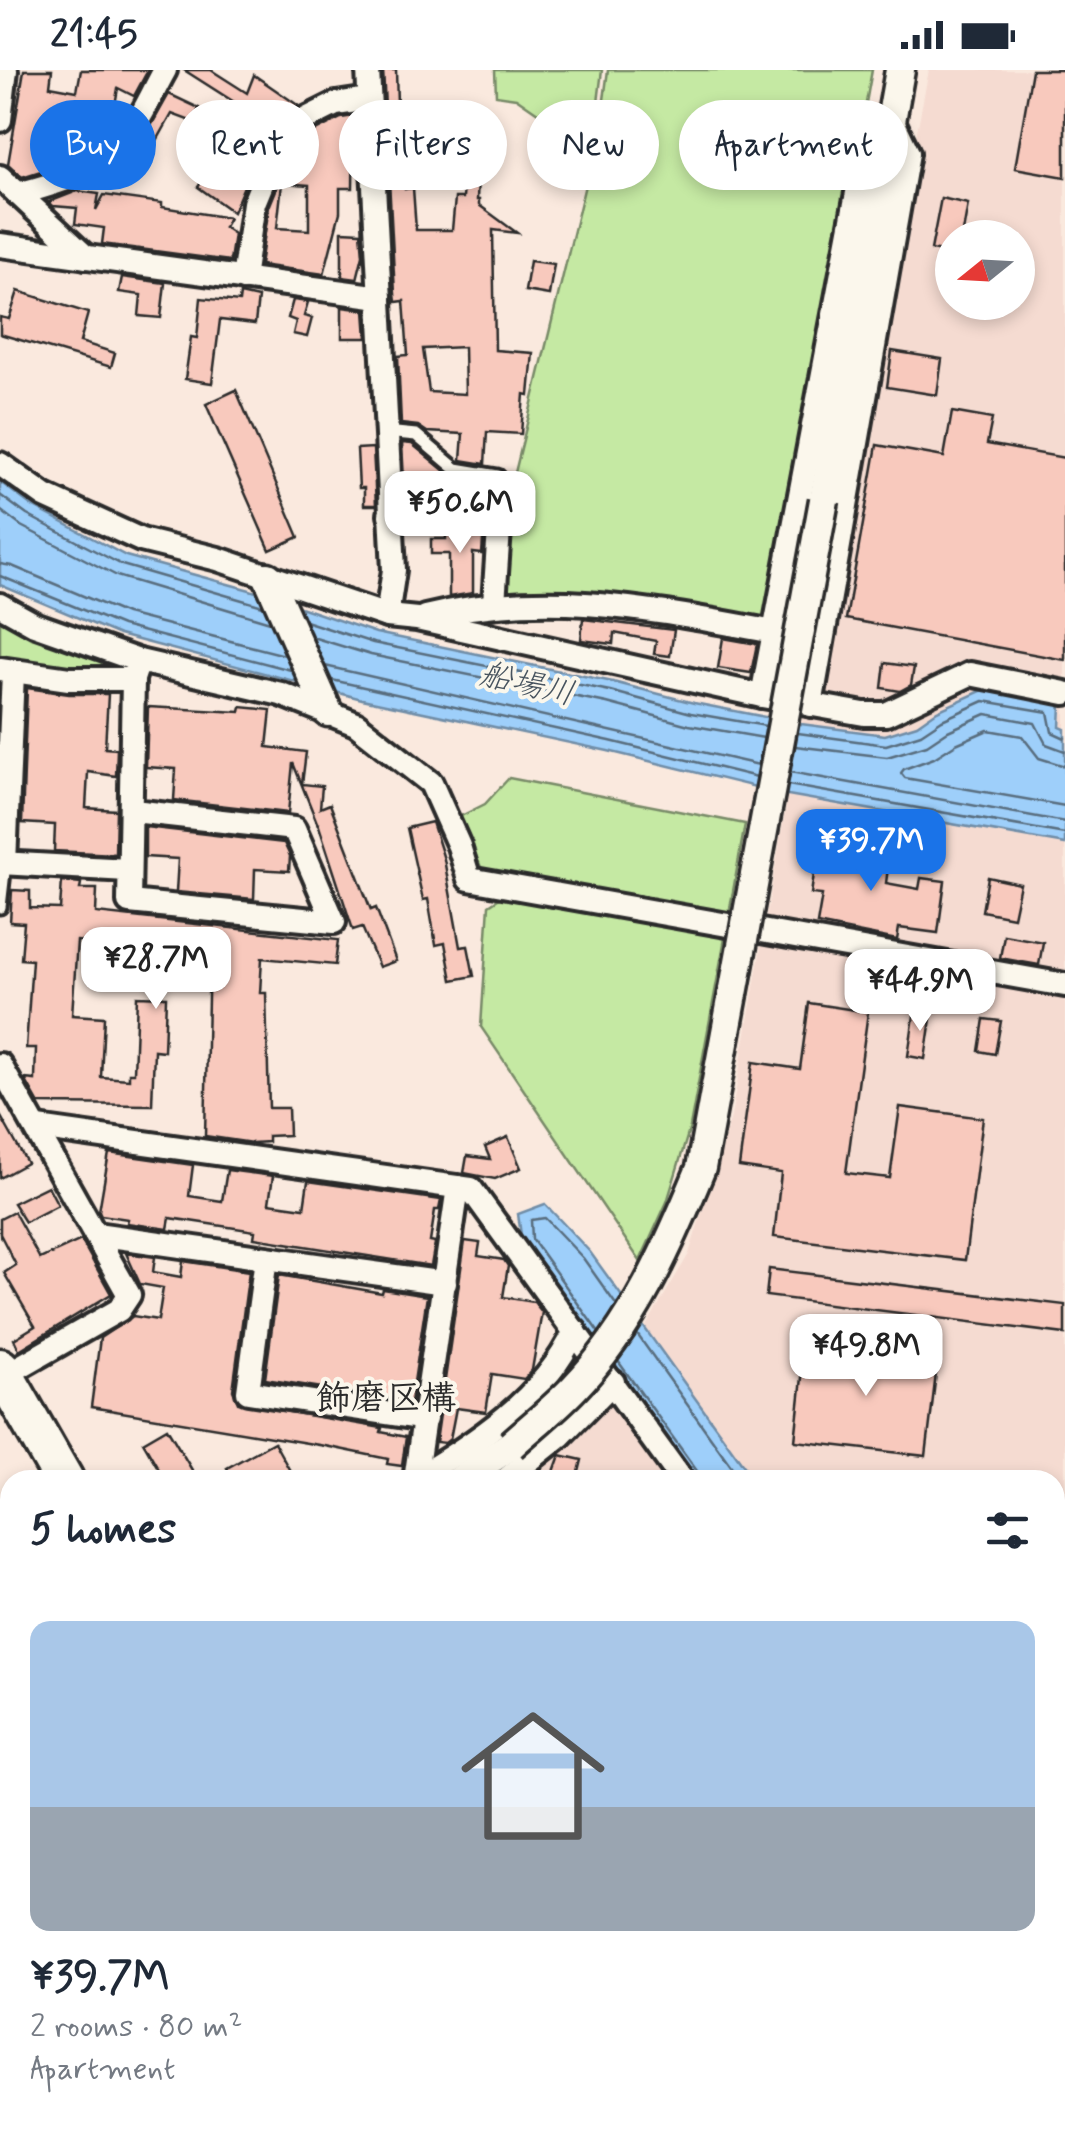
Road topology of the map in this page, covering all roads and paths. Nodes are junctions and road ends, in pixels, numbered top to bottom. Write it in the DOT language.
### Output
graph roads {
  1 [pos="6,70"];
  2 [pos="165,70"];
  3 [pos="368,70"];
  4 [pos="900,70"];
  5 [pos="369,100"];
  6 [pos="894,100"];
  7 [pos="339,104"];
  8 [pos="0,120"];
  9 [pos="0,176"];
  10 [pos="374,190"];
  11 [pos="857,190"];
  12 [pos="878,190"];
  13 [pos="901,190"];
  14 [pos="18,194"];
  15 [pos="0,246"];
  16 [pos="86,257"];
  17 [pos="244,279"];
  18 [pos="380,297"];
  19 [pos="386,432"];
  20 [pos="0,464"];
  21 [pos="498,476"];
  22 [pos="390,515"];
  23 [pos="268,576"];
  24 [pos="494,604"];
  25 [pos="0,605"];
  26 [pos="387,616"];
  27 [pos="417,619"];
  28 [pos="774,632"];
  29 [pos="6,670"];
  30 [pos="136,670"];
  31 [pos="1065,693"];
  32 [pos="762,696"];
  33 [pos="811,705"];
  34 [pos="328,712"];
  35 [pos="133,811"];
  36 [pos="3,863"];
  37 [pos="128,870"];
  38 [pos="0,907"];
  39 [pos="1065,984"];
  40 [pos="0,1065"];
  41 [pos="38,1128"];
  42 [pos="458,1187"];
  43 [pos="96,1234"];
  44 [pos="266,1258"];
  45 [pos="445,1283"];
  46 [pos="575,1331"];
  47 [pos="2,1374"];
  48 [pos="613,1382"];
  49 [pos="425,1419"];
  50 [pos="58,1470"];
  51 [pos="416,1470"];
  52 [pos="430,1470"];
  53 [pos="475,1470"];
  54 [pos="518,1470"];
  55 [pos="675,1470"];
  1 -- 8 [label="street"];
  2 -- 14 [label="street"];
  3 -- 5 [label="street"];
  4 -- 6 [label="street"];
  7 -- 17 [label="street"];
  9 -- 14 [label="street"];
  10 -- 18 [label="street"];
  11 -- 28 [label="street"];
  12 -- 53 [label="street, bridge"];
  13 -- 33 [label="street"];
  14 -- 16 [label="street"];
  15 -- 16 [label="street"];
  16 -- 17 [label="street"];
  17 -- 18 [label="street"];
  18 -- 19 [label="street"];
  19 -- 21 [label="lane"];
  19 -- 22 [label="street"];
  20 -- 23 [label="street"];
  22 -- 24 [label="street"];
  22 -- 26 [label="street"];
  23 -- 26 [label="street"];
  23 -- 34 [label="street"];
  24 -- 27 [label="street"];
  24 -- 28 [label="street"];
  25 -- 30 [label="street"];
  26 -- 27 [label="street"];
  27 -- 32 [label="street"];
  28 -- 32 [label="street"];
  29 -- 30 [label="street"];
  29 -- 36 [label="street"];
  30 -- 34 [label="street"];
  30 -- 35 [label="street"];
  31 -- 33 [label="street"];
  32 -- 33 [label="street"];
  34 -- 39 [label="street"];
  35 -- 37 [label="street"];
  35 -- 37 [label="street"];
  36 -- 37 [label="street"];
  36 -- 38 [label="lane"];
  40 -- 41 [label="street"];
  41 -- 42 [label="street"];
  41 -- 43 [label="street"];
  42 -- 45 [label="street"];
  42 -- 46 [label="street"];
  43 -- 44 [label="street"];
  43 -- 47 [label="street"];
  44 -- 45 [label="street"];
  44 -- 49 [label="street"];
  45 -- 49 [label="street"];
  46 -- 48 [label="street"];
  46 -- 52 [label="street"];
  47 -- 50 [label="highway"];
  48 -- 54 [label="street"];
  48 -- 55 [label="street"];
  49 -- 51 [label="street"];
}
